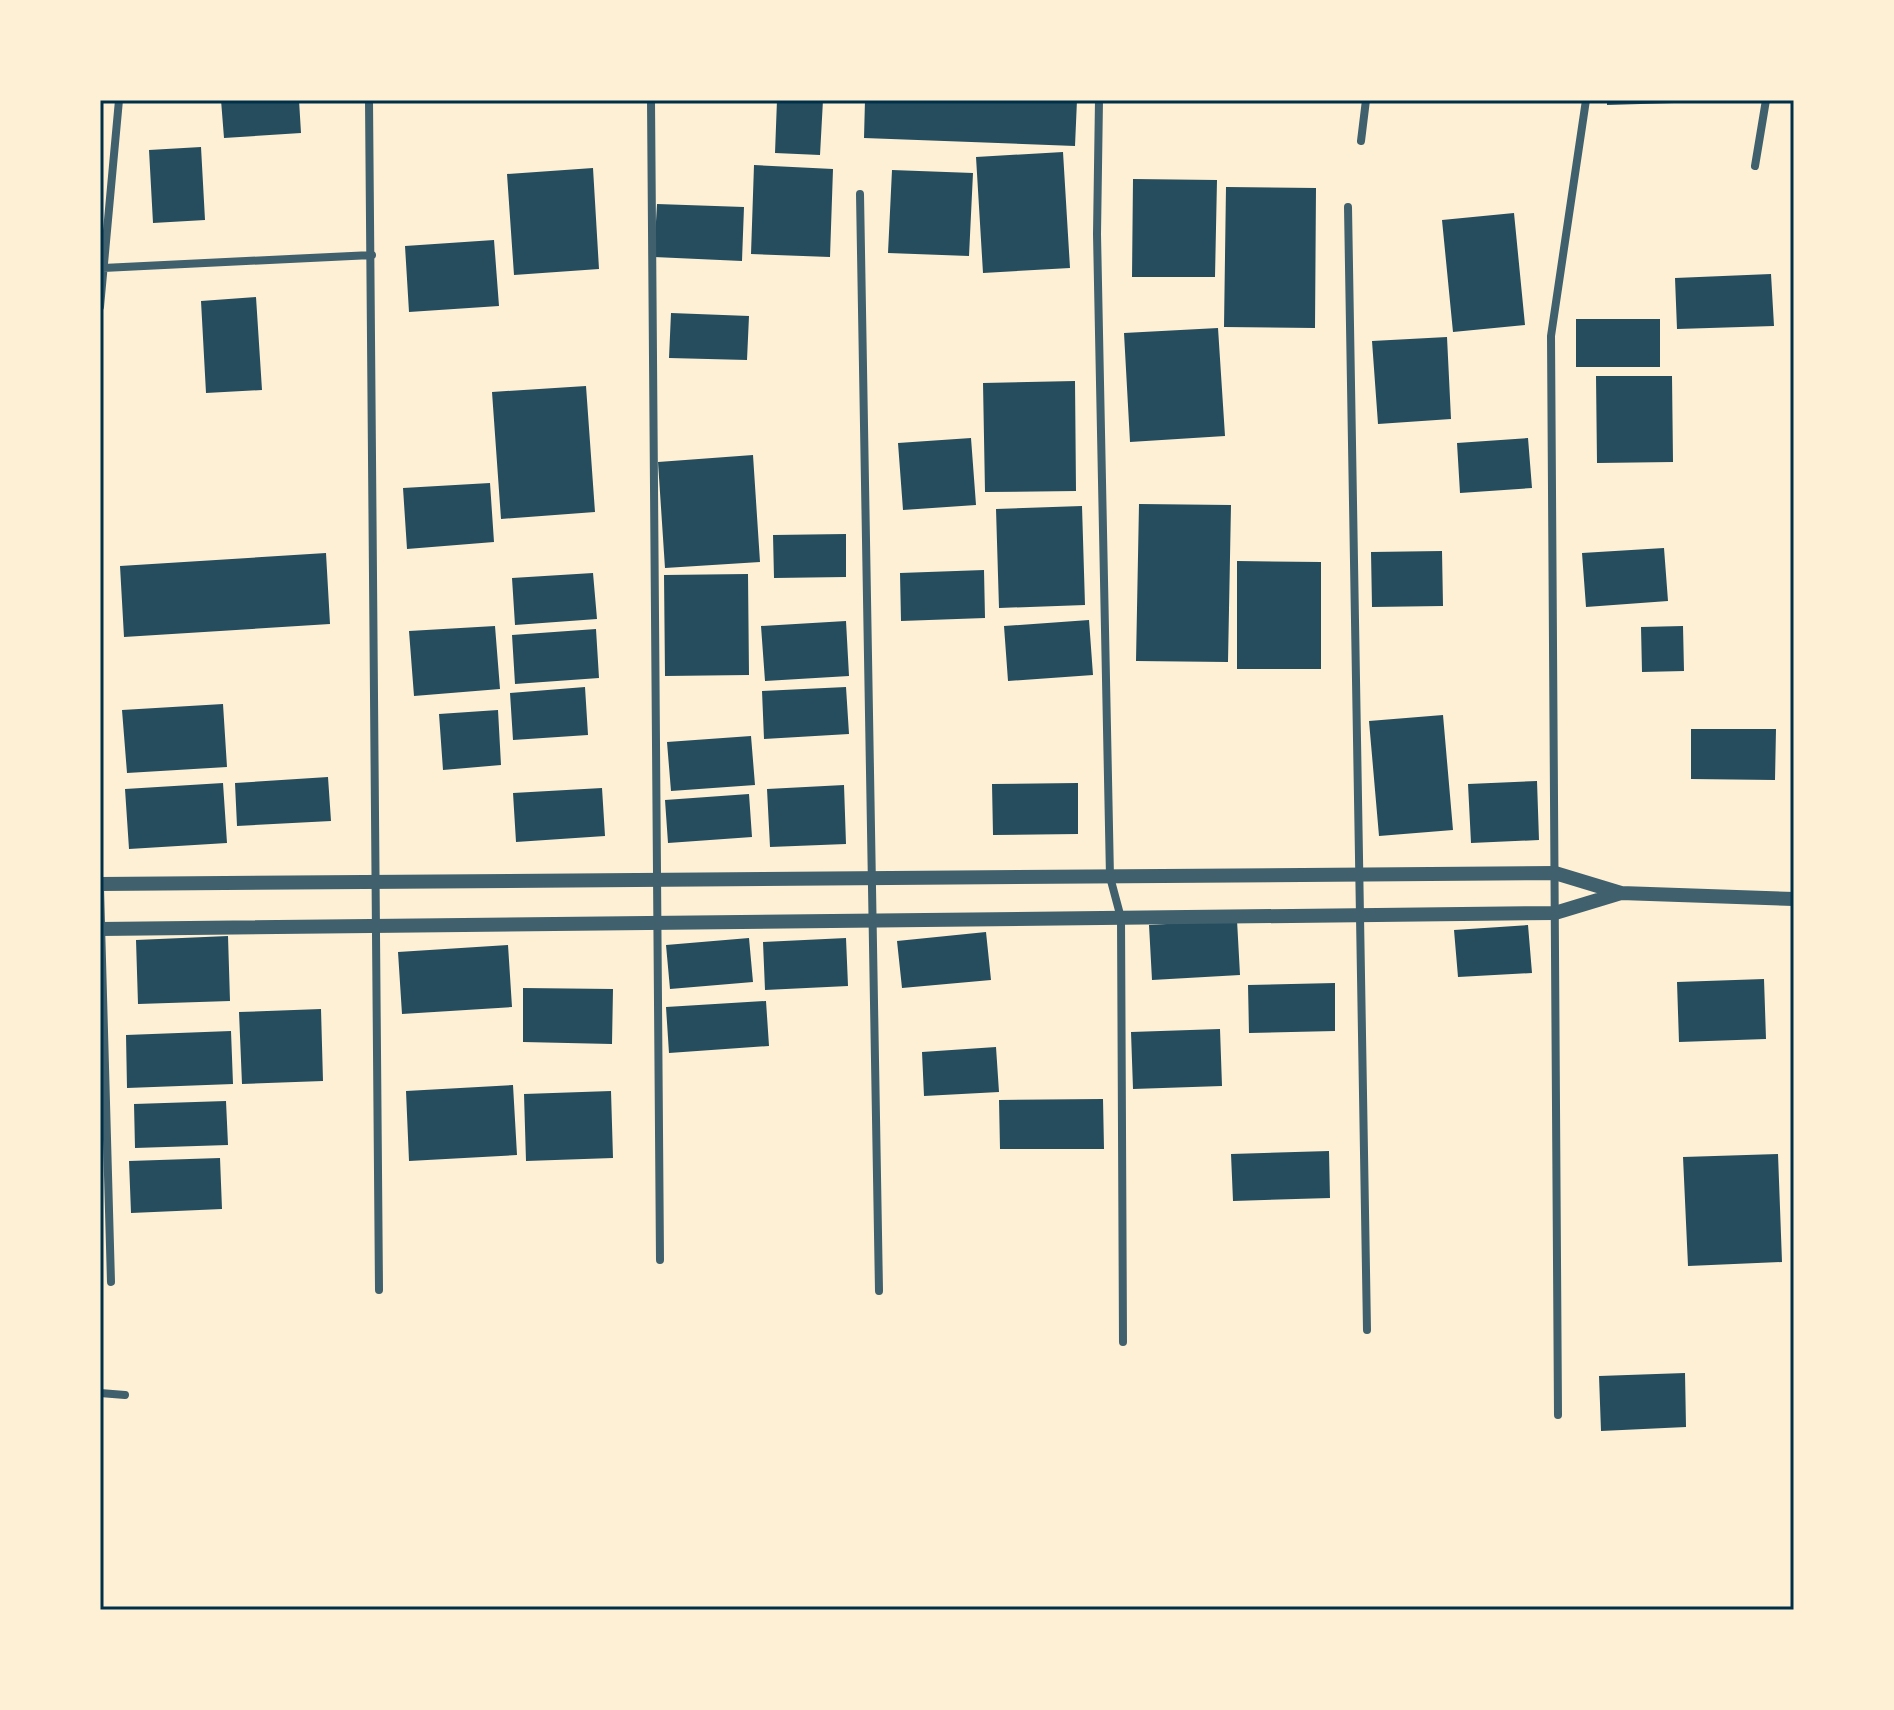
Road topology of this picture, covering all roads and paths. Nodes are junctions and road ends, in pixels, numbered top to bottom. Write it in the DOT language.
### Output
graph roads {
  1 [pos="119,100"];
  2 [pos="369,100"];
  3 [pos="651,100"];
  4 [pos="1099,100"];
  5 [pos="1366,100"];
  6 [pos="1586,100"];
  7 [pos="1766,100"];
  8 [pos="1361,141"];
  9 [pos="1755,166"];
  10 [pos="860,194"];
  11 [pos="1348,207"];
  12 [pos="372,255"];
  13 [pos="103,268"];
  14 [pos="100,307"];
  15 [pos="1555,873"];
  16 [pos="1357,874"];
  17 [pos="1110,877"];
  18 [pos="872,878"];
  19 [pos="657,880"];
  20 [pos="376,882"];
  21 [pos="100,886"];
  22 [pos="1621,893"];
  23 [pos="1794,899"];
  24 [pos="1555,913"];
  25 [pos="1358,915"];
  26 [pos="1121,918"];
  27 [pos="873,920"];
  28 [pos="657,922"];
  29 [pos="375,926"];
  30 [pos="101,929"];
  31 [pos="660,1260"];
  32 [pos="111,1282"];
  33 [pos="379,1290"];
  34 [pos="879,1291"];
  35 [pos="1367,1330"];
  36 [pos="1123,1342"];
  37 [pos="100,1393"];
  38 [pos="125,1395"];
  39 [pos="1558,1415"];
  1 -- 13 [label="street"];
  2 -- 12 [label="street"];
  3 -- 19 [label="street"];
  4 -- 17 [label="street"];
  5 -- 8 [label="street"];
  6 -- 15 [label="street"];
  7 -- 9 [label="street"];
  10 -- 18 [label="street"];
  11 -- 16 [label="street"];
  12 -- 13 [label="street"];
  12 -- 20 [label="street"];
  13 -- 14 [label="street"];
  15 -- 16 [label="street"];
  15 -- 22 [label="street"];
  15 -- 24 [label="street"];
  16 -- 17 [label="street"];
  16 -- 25 [label="street"];
  17 -- 18 [label="street"];
  17 -- 26 [label="street"];
  18 -- 19 [label="street"];
  18 -- 27 [label="street"];
  19 -- 20 [label="street"];
  19 -- 28 [label="street"];
  20 -- 21 [label="street"];
  20 -- 29 [label="street"];
  21 -- 30 [label="street"];
  22 -- 23 [label="street"];
  22 -- 24 [label="street"];
  24 -- 25 [label="street"];
  24 -- 39 [label="street"];
  25 -- 26 [label="street"];
  25 -- 35 [label="street"];
  26 -- 27 [label="street"];
  26 -- 36 [label="street"];
  27 -- 28 [label="street"];
  27 -- 34 [label="street"];
  28 -- 29 [label="street"];
  28 -- 31 [label="street"];
  29 -- 30 [label="street"];
  29 -- 33 [label="street"];
  30 -- 32 [label="street"];
  37 -- 38 [label="street"];
}
